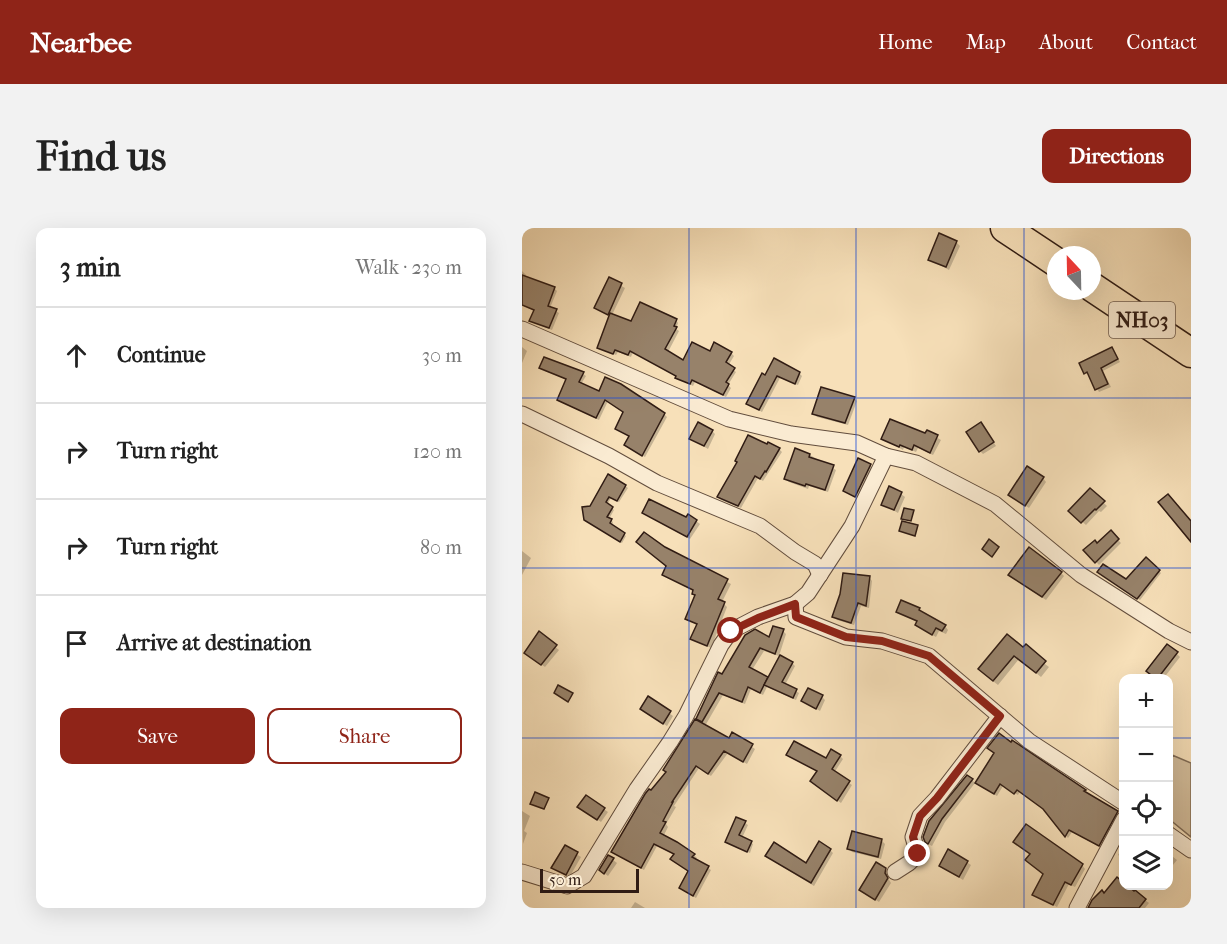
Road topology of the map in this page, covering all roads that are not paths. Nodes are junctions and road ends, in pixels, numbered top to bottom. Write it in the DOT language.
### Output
graph roads {
  1 [pos="1005,228"];
  2 [pos="1047,256"];
  3 [pos="1101,293"];
  4 [pos="522,329"];
  5 [pos="1191,353"];
  6 [pos="522,414"];
  7 [pos="886,456"];
  8 [pos="820,575"];
  9 [pos="795,604"];
  10 [pos="1191,642"];
  11 [pos="1000,716"];
  12 [pos="1119,800"];
  13 [pos="1119,828"];
  14 [pos="1171,836"];
  15 [pos="1191,850"];
  16 [pos="522,872"];
  17 [pos="896,872"];
  18 [pos="1077,908"];
  1 -- 2 [label="highway"];
  3 -- 5 [label="highway, NH03"];
  4 -- 7 [label="street"];
  6 -- 8 [label="street"];
  7 -- 8 [label="street"];
  7 -- 10 [label="street"];
  8 -- 9 [label="street"];
  9 -- 11 [label="street"];
  9 -- 16 [label="street"];
  11 -- 12 [label="street"];
  11 -- 17 [label="street"];
  13 -- 18 [label="street"];
  14 -- 15 [label="street"];
}
